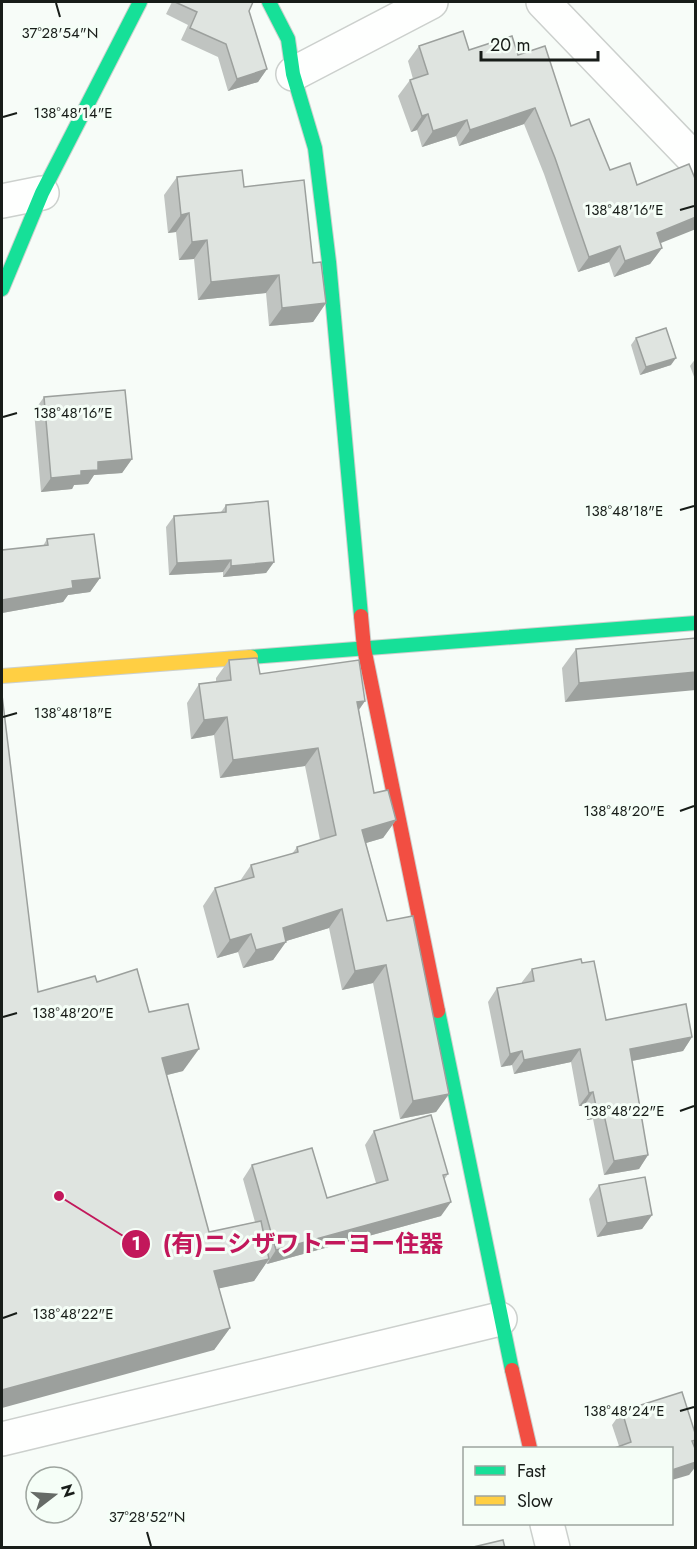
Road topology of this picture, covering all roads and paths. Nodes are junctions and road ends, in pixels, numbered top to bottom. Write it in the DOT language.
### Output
graph roads {
  1 [pos="140,2"];
  2 [pos="269,2"];
  3 [pos="431,2"];
  4 [pos="543,2"];
  5 [pos="293,74"];
  6 [pos="696,161"];
  7 [pos="42,193"];
  8 [pos="2,201"];
  9 [pos="2,289"];
  10 [pos="696,623"];
  11 [pos="364,648"];
  12 [pos="2,676"];
  13 [pos="500,1319"];
  14 [pos="2,1439"];
  15 [pos="530,1447"];
  16 [pos="547,1525"];
  17 [pos="553,1548"];
  1 -- 7 [label="street"];
  2 -- 5 [label="street"];
  3 -- 5 [label="street"];
  4 -- 6 [label="street"];
  5 -- 11 [label="street"];
  7 -- 8 [label="street"];
  7 -- 9 [label="street"];
  10 -- 11 [label="street"];
  11 -- 12 [label="street"];
  11 -- 13 [label="street"];
  13 -- 14 [label="street"];
  13 -- 15 [label="street"];
  16 -- 17 [label="street"];
}
